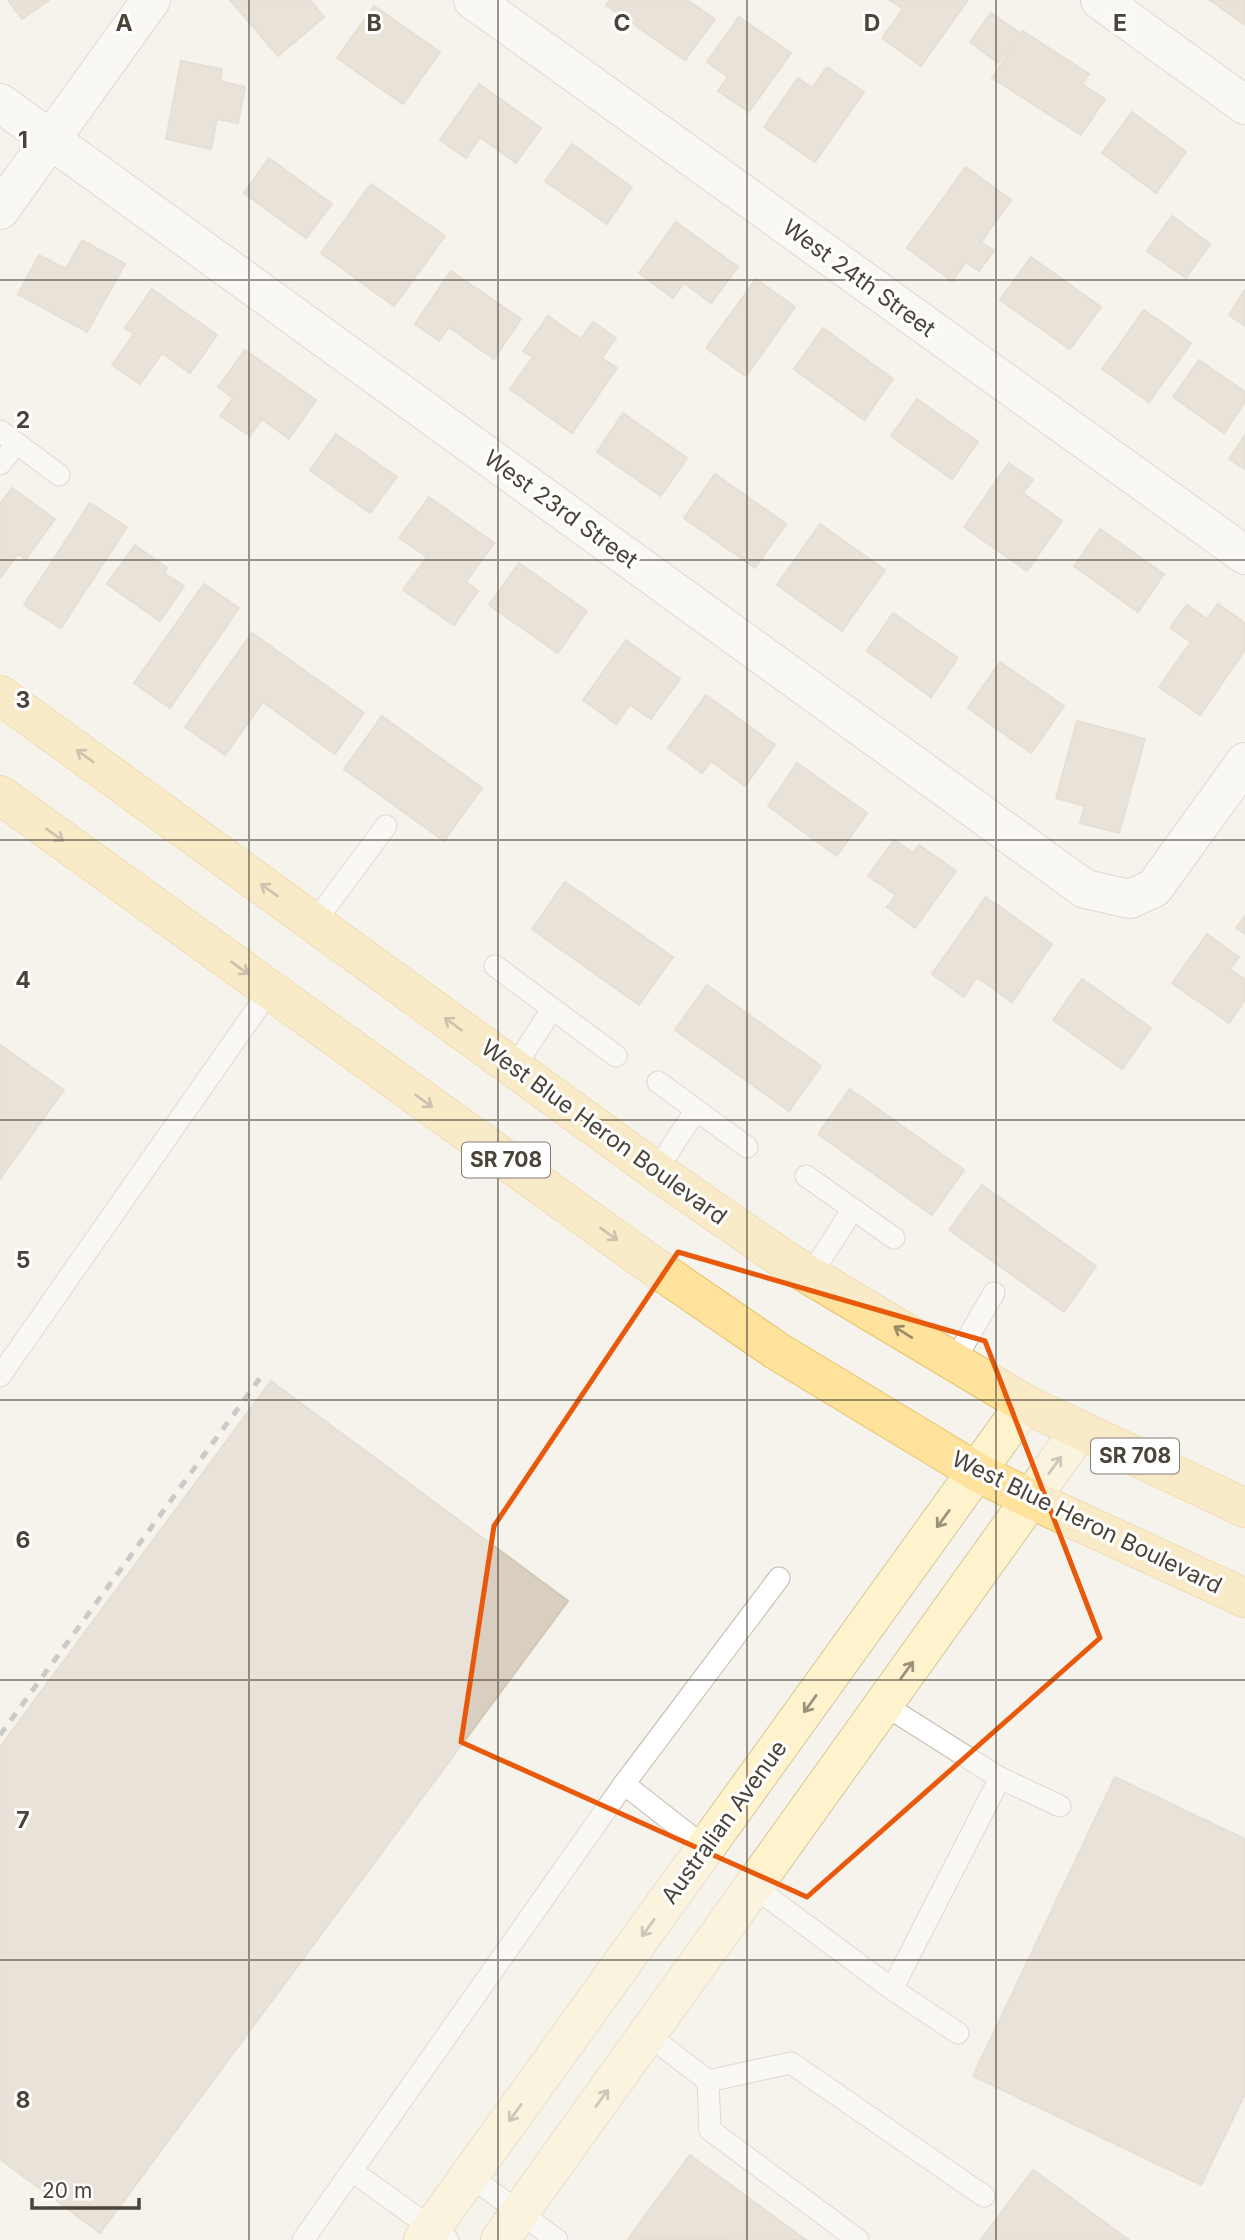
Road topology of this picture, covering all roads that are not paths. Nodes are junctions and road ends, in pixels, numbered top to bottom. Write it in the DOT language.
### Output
graph roads {
  1 [pos="151,0"];
  2 [pos="473,0"];
  3 [pos="1100,0"];
  4 [pos="0,103"];
  5 [pos="1245,105"];
  6 [pos="50,139"];
  7 [pos="0,210"];
  8 [pos="8,437"];
  9 [pos="0,464"];
  10 [pos="58,475"];
  11 [pos="1245,555"];
  12 [pos="0,695"];
  13 [pos="1245,762"];
  14 [pos="0,795"];
  15 [pos="386,826"];
  16 [pos="314,923"];
  17 [pos="495,966"];
  18 [pos="270,990"];
  19 [pos="552,1009"];
  20 [pos="615,1056"];
  21 [pos="514,1068"];
  22 [pos="658,1082"];
  23 [pos="696,1110"];
  24 [pos="747,1147"];
  25 [pos="656,1171"];
  26 [pos="806,1176"];
  27 [pos="853,1209"];
  28 [pos="894,1238"];
  29 [pos="810,1276"];
  30 [pos="994,1293"];
  31 [pos="953,1363"];
  32 [pos="0,1376"];
  33 [pos="1025,1404"];
  34 [pos="1080,1430"];
  35 [pos="977,1472"];
  36 [pos="1030,1499"];
  37 [pos="1245,1508"];
  38 [pos="779,1578"];
  39 [pos="1245,1598"];
  40 [pos="883,1704"];
  41 [pos="1000,1778"];
  42 [pos="624,1784"];
  43 [pos="1060,1806"];
  44 [pos="706,1848"];
  45 [pos="753,1886"];
  46 [pos="892,1989"];
  47 [pos="958,2033"];
  48 [pos="648,2034"];
  49 [pos="708,2081"];
  50 [pos="352,2171"];
  51 [pos="470,2176"];
  52 [pos="984,2196"];
  53 [pos="510,2226"];
  54 [pos="435,2236"];
  55 [pos="303,2240"];
  56 [pos="557,2240"];
  57 [pos="858,2240"];
  1 -- 6 [label="street"];
  2 -- 11 [label="street, West 24th Street"];
  3 -- 5 [label="street"];
  4 -- 6 [label="street, West 23rd Street"];
  6 -- 7 [label="street"];
  6 -- 13 [label="street, West 23rd Street"];
  8 -- 9 [label="lane"];
  8 -- 10 [label="lane"];
  16 -- 12 [label="main road, West Blue Heron Boulevard / SR 708, one-way"];
  14 -- 18 [label="main road, West Blue Heron Boulevard / SR 708, one-way"];
  15 -- 16 [label="lane"];
  21 -- 16 [label="main road, West Blue Heron Boulevard / SR 708, one-way"];
  17 -- 19 [label="lane"];
  18 -- 32 [label="lane"];
  18 -- 35 [label="main road, West Blue Heron Boulevard / SR 708, one-way"];
  19 -- 20 [label="lane"];
  19 -- 21 [label="lane"];
  21 -- 25 [label="main road, West Blue Heron Boulevard / SR 708"];
  22 -- 23 [label="lane"];
  23 -- 24 [label="lane"];
  23 -- 25 [label="lane"];
  25 -- 29 [label="main road, West Blue Heron Boulevard / SR 708"];
  26 -- 27 [label="lane"];
  27 -- 28 [label="lane"];
  27 -- 29 [label="lane"];
  31 -- 29 [label="main road, West Blue Heron Boulevard / SR 708, one-way"];
  30 -- 31 [label="lane"];
  31 -- 33 [label="main road, West Blue Heron Boulevard / SR 708"];
  33 -- 34 [label="main road, West Blue Heron Boulevard / SR 708"];
  33 -- 35 [label="main road, Australian Avenue"];
  36 -- 34 [label="main road, one-way"];
  34 -- 37 [label="main road, West Blue Heron Boulevard / SR 708"];
  35 -- 36 [label="main road, West Blue Heron Boulevard / SR 708"];
  35 -- 44 [label="main road, Australian Avenue, one-way"];
  36 -- 39 [label="main road, West Blue Heron Boulevard / SR 708"];
  40 -- 36 [label="main road, one-way"];
  38 -- 42 [label="lane"];
  40 -- 41 [label="lane"];
  40 -- 45 [label="main road"];
  41 -- 43 [label="lane"];
  41 -- 46 [label="lane"];
  42 -- 44 [label="lane"];
  42 -- 50 [label="lane"];
  44 -- 51 [label="main road, Australian Avenue, one-way"];
  45 -- 46 [label="lane"];
  45 -- 48 [label="main road"];
  46 -- 47 [label="lane"];
  48 -- 49 [label="lane"];
  53 -- 48 [label="main road, one-way"];
  49 -- 52 [label="lane"];
  49 -- 57 [label="lane"];
  50 -- 54 [label="lane"];
  50 -- 55 [label="lane"];
  51 -- 53 [label="lane"];
  51 -- 54 [label="main road, Australian Avenue"];
  53 -- 56 [label="lane"];
}
